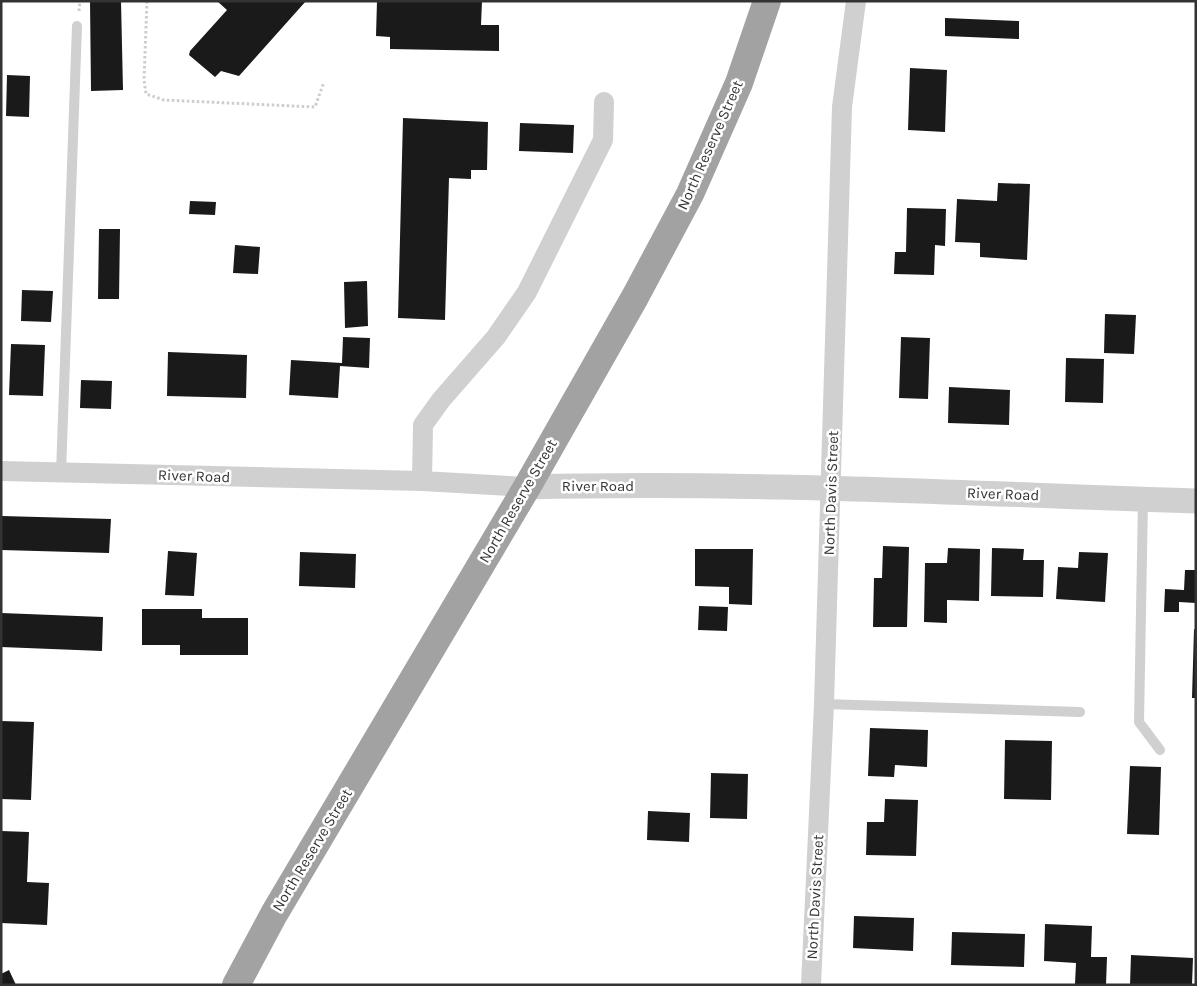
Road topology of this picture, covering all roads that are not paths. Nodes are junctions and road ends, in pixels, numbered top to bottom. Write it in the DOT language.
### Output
graph roads {
  1 [pos="767,1"];
  2 [pos="856,1"];
  3 [pos="78,26"];
  4 [pos="604,102"];
  5 [pos="1,472"];
  6 [pos="61,473"];
  7 [pos="422,481"];
  8 [pos="527,487"];
  9 [pos="831,489"];
  10 [pos="1144,499"];
  11 [pos="1196,501"];
  12 [pos="824,704"];
  13 [pos="1080,712"];
  14 [pos="1160,750"];
  15 [pos="236,985"];
  16 [pos="811,985"];
  1 -- 8 [label="highway, North Reserve Street"];
  2 -- 9 [label="street, North Davis Street"];
  3 -- 6 [label="lane"];
  4 -- 7 [label="street"];
  5 -- 6 [label="street, River Road"];
  6 -- 7 [label="street, River Road"];
  7 -- 8 [label="street, River Road"];
  8 -- 9 [label="street, River Road"];
  8 -- 15 [label="highway, North Reserve Street"];
  9 -- 10 [label="street, River Road"];
  9 -- 12 [label="street, North Davis Street"];
  10 -- 11 [label="street, River Road"];
  10 -- 14 [label="lane"];
  12 -- 13 [label="lane"];
  12 -- 16 [label="street, North Davis Street"];
}
